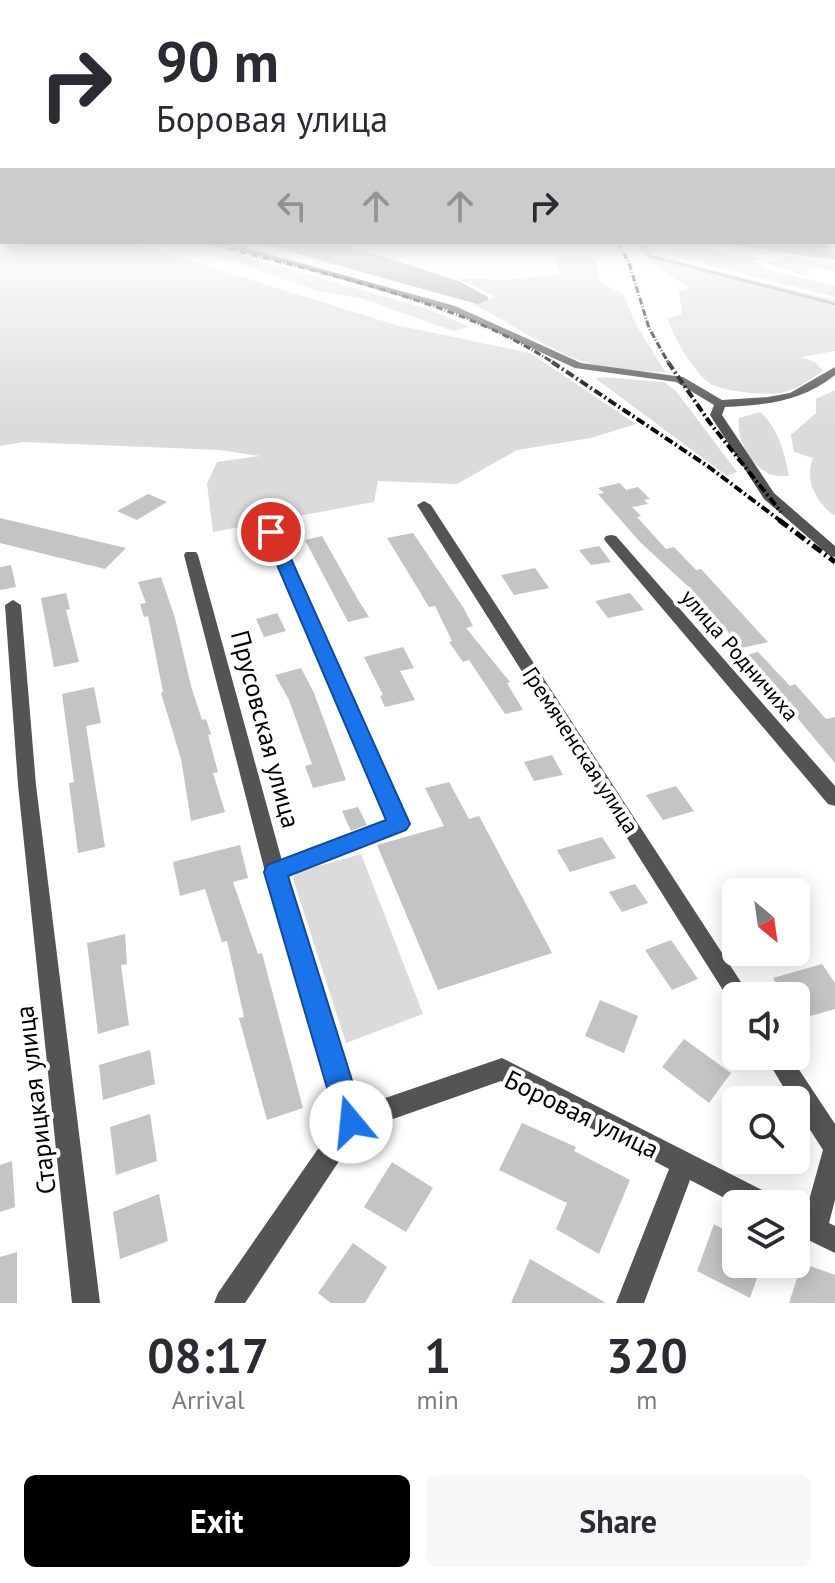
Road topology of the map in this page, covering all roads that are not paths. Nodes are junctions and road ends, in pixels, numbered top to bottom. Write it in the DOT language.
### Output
graph roads {
  1 [pos="419,299"];
  2 [pos="835,370"];
  3 [pos="720,404"];
  4 [pos="424,505"];
  5 [pos="271,532"];
  6 [pos="611,539"];
  7 [pos="835,553"];
  8 [pos="191,555"];
  9 [pos="13,605"];
  10 [pos="835,799"];
  11 [pos="275,872"];
  12 [pos="730,982"];
  13 [pos="786,1070"];
  14 [pos="351,1122"];
  15 [pos="835,1149"];
  16 [pos="683,1165"];
  17 [pos="734,1190"];
  18 [pos="815,1230"];
  19 [pos="86,1303"];
  20 [pos="228,1303"];
  21 [pos="630,1303"];
  1 -- 3 [label="street"];
  2 -- 3 [label="street"];
  3 -- 7 [label="street"];
  4 -- 12 [label="street, Гремяченская улица"];
  5 -- 11 [label="street"];
  6 -- 10 [label="street, улица Родничиха"];
  8 -- 11 [label="street, Прусовская улица"];
  9 -- 19 [label="street, Старицкая улица"];
  11 -- 14 [label="street, Прусовская улица"];
  13 -- 15 [label="street"];
  14 -- 16 [label="street, Боровая улица"];
  14 -- 20 [label="street"];
  15 -- 18 [label="street"];
  16 -- 17 [label="street, Боровая улица"];
  16 -- 21 [label="street"];
}
